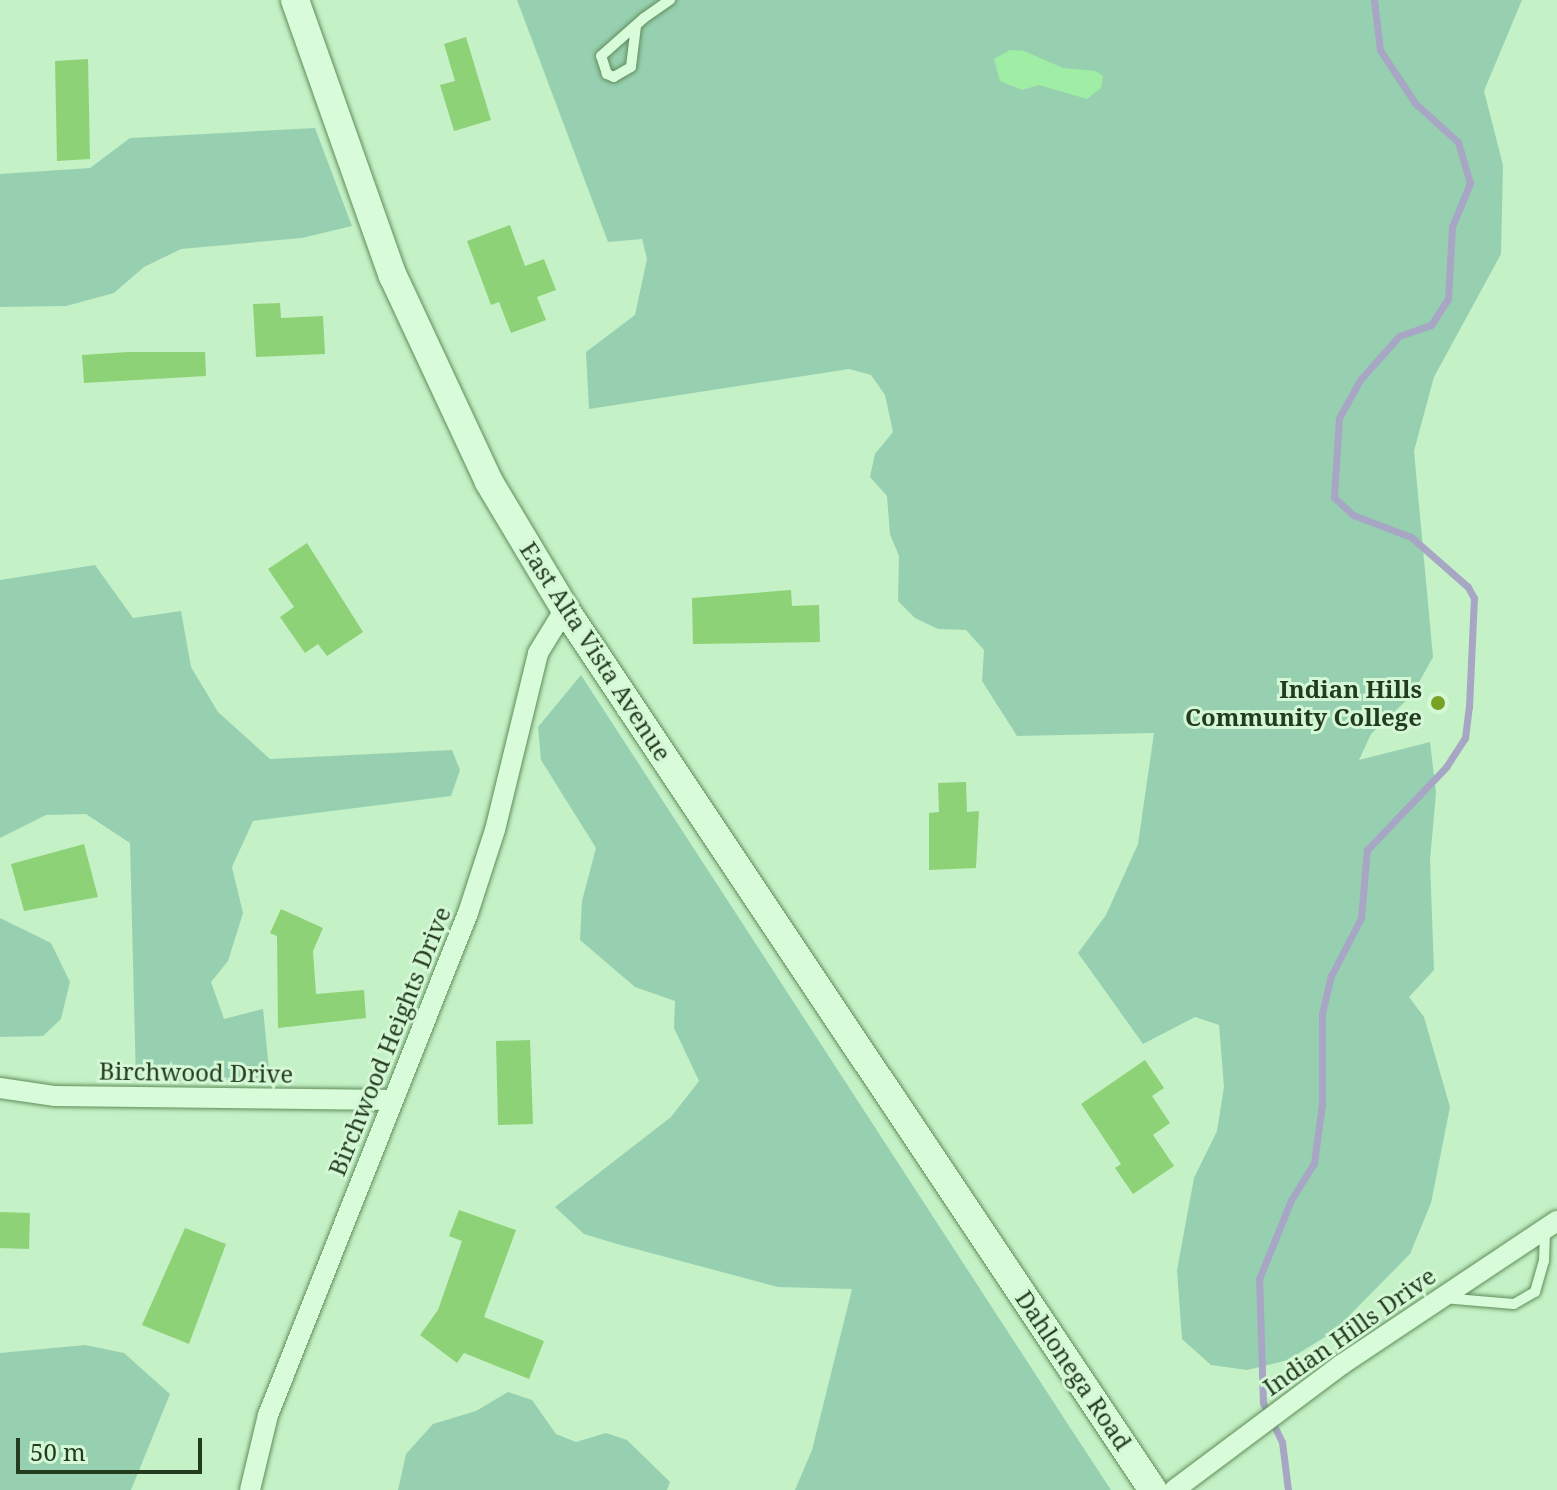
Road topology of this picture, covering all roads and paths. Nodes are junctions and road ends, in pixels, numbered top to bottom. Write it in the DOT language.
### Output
graph roads {
  1 [pos="295,0"];
  2 [pos="670,0"];
  3 [pos="636,26"];
  4 [pos="565,609"];
  5 [pos="0,1088"];
  6 [pos="392,1100"];
  7 [pos="1551,1225"];
  8 [pos="995,1250"];
  9 [pos="1441,1298"];
  10 [pos="250,1490"];
  11 [pos="1153,1490"];
  12 [pos="1174,1490"];
  1 -- 4 [label="main road, East Alta Vista Avenue"];
  2 -- 3 [label="lane"];
  3 -- 3 [label="lane"];
  4 -- 6 [label="street, Birchwood Heights Drive"];
  4 -- 8 [label="main road, East Alta Vista Avenue"];
  5 -- 6 [label="street, Birchwood Drive"];
  6 -- 10 [label="street, Birchwood Heights Drive"];
  7 -- 9 [label="street, Indian Hills Drive"];
  7 -- 9 [label="lane"];
  8 -- 11 [label="main road, Dahlonega Road"];
  9 -- 12 [label="street, Indian Hills Drive"];
}
